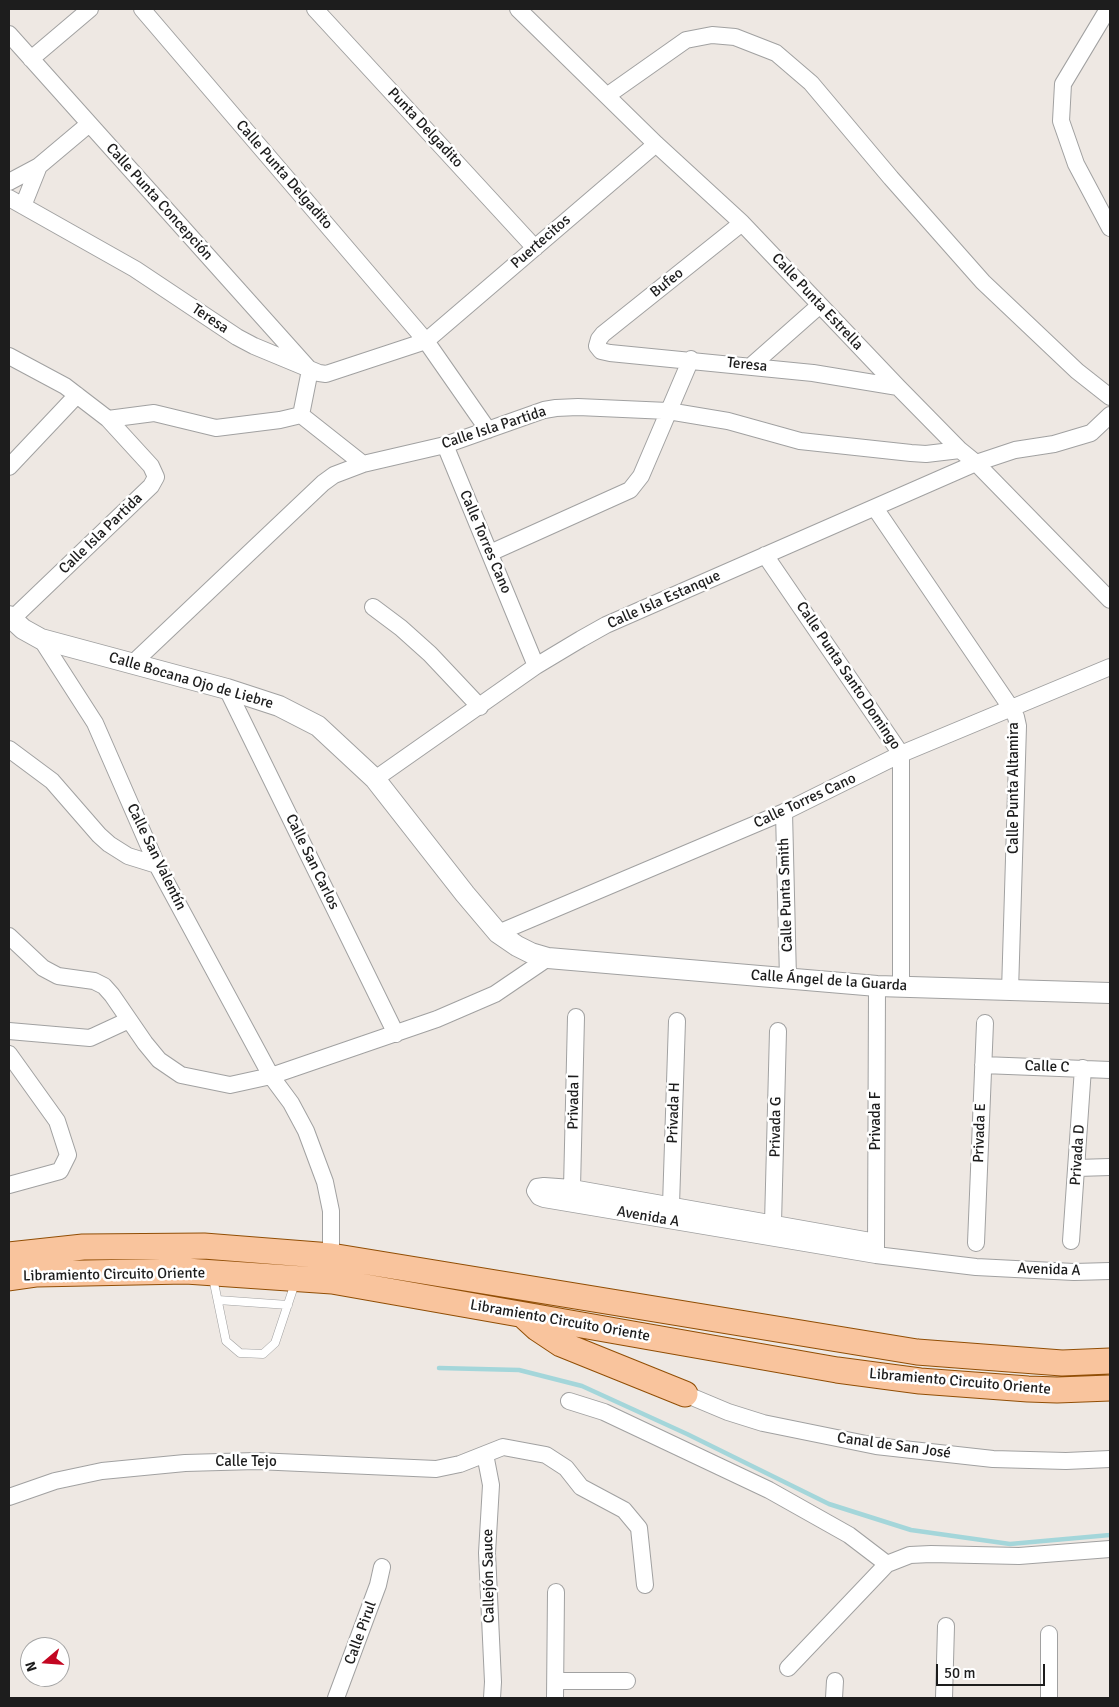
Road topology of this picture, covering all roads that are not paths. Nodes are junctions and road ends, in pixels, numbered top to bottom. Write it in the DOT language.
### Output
graph roads {
  1 [pos="90,9"];
  2 [pos="142,9"];
  3 [pos="315,9"];
  4 [pos="518,9"];
  5 [pos="1108,9"];
  6 [pos="9,34"];
  7 [pos="31,60"];
  8 [pos="608,95"];
  9 [pos="88,124"];
  10 [pos="656,144"];
  11 [pos="40,166"];
  12 [pos="9,182"];
  13 [pos="16,202"];
  14 [pos="742,223"];
  15 [pos="1110,228"];
  16 [pos="535,248"];
  17 [pos="820,305"];
  18 [pos="426,341"];
  19 [pos="597,346"];
  20 [pos="9,356"];
  21 [pos="691,359"];
  22 [pos="751,366"];
  23 [pos="310,370"];
  24 [pos="898,387"];
  25 [pos="77,395"];
  26 [pos="1110,397"];
  27 [pos="668,410"];
  28 [pos="301,415"];
  29 [pos="1110,416"];
  30 [pos="108,419"];
  31 [pos="488,430"];
  32 [pos="445,445"];
  33 [pos="960,450"];
  34 [pos="976,463"];
  35 [pos="363,464"];
  36 [pos="9,467"];
  37 [pos="875,508"];
  38 [pos="490,553"];
  39 [pos="765,555"];
  40 [pos="1110,600"];
  41 [pos="373,607"];
  42 [pos="13,624"];
  43 [pos="41,639"];
  44 [pos="132,664"];
  45 [pos="536,666"];
  46 [pos="1110,667"];
  47 [pos="227,689"];
  48 [pos="480,707"];
  49 [pos="1011,708"];
  50 [pos="9,749"];
  51 [pos="901,754"];
  52 [pos="375,778"];
  53 [pos="784,812"];
  54 [pos="157,866"];
  55 [pos="498,933"];
  56 [pos="9,936"];
  57 [pos="548,958"];
  58 [pos="788,978"];
  59 [pos="877,986"];
  60 [pos="901,987"];
  61 [pos="1010,991"];
  62 [pos="1110,993"];
  63 [pos="576,1017"];
  64 [pos="129,1020"];
  65 [pos="677,1021"];
  66 [pos="985,1023"];
  67 [pos="9,1031"];
  68 [pos="778,1031"];
  69 [pos="396,1034"];
  70 [pos="9,1054"];
  71 [pos="983,1065"];
  72 [pos="1083,1068"];
  73 [pos="1110,1070"];
  74 [pos="271,1076"];
  75 [pos="1110,1167"];
  76 [pos="1077,1168"];
  77 [pos="9,1185"];
  78 [pos="572,1188"];
  79 [pos="671,1205"];
  80 [pos="773,1223"];
  81 [pos="1072,1241"];
  82 [pos="976,1243"];
  83 [pos="876,1249"];
  84 [pos="9,1255"];
  85 [pos="331,1256"];
  86 [pos="1110,1270"];
  87 [pos="212,1273"];
  88 [pos="9,1278"];
  89 [pos="296,1279"];
  90 [pos="218,1300"];
  91 [pos="288,1305"];
  92 [pos="524,1315"];
  93 [pos="1110,1361"];
  94 [pos="1110,1388"];
  95 [pos="685,1394"];
  96 [pos="569,1401"];
  97 [pos="485,1454"];
  98 [pos="1110,1459"];
  99 [pos="9,1497"];
  100 [pos="1110,1549"];
  101 [pos="887,1564"];
  102 [pos="382,1568"];
  103 [pos="646,1585"];
  104 [pos="556,1592"];
  105 [pos="946,1626"];
  106 [pos="1049,1634"];
  107 [pos="788,1668"];
  108 [pos="556,1681"];
  109 [pos="627,1681"];
  110 [pos="835,1681"];
  111 [pos="336,1698"];
  112 [pos="492,1698"];
  113 [pos="555,1698"];
  114 [pos="834,1698"];
  115 [pos="944,1698"];
  116 [pos="1049,1698"];
  1 -- 7 [label="street"];
  2 -- 18 [label="street, Calle Punta Delgadito"];
  3 -- 16 [label="street, Punta Delgadito"];
  4 -- 8 [label="street, Calle Punta Estrella"];
  5 -- 15 [label="street"];
  6 -- 7 [label="street, Calle Punta Concepción"];
  7 -- 9 [label="street, Calle Punta Concepción"];
  8 -- 10 [label="street, Calle Punta Estrella"];
  8 -- 26 [label="street"];
  9 -- 11 [label="street"];
  9 -- 23 [label="street, Calle Punta Concepción"];
  10 -- 14 [label="street, Calle Punta Estrella"];
  10 -- 16 [label="street, Puertecitos"];
  11 -- 12 [label="street"];
  11 -- 13 [label="street"];
  13 -- 23 [label="street, Teresa"];
  14 -- 17 [label="street, Calle Punta Estrella"];
  14 -- 19 [label="street, Bufeo"];
  16 -- 18 [label="street, Puertecitos"];
  17 -- 22 [label="street"];
  17 -- 24 [label="street, Calle Punta Estrella"];
  18 -- 23 [label="street, Teresa"];
  18 -- 31 [label="street"];
  19 -- 21 [label="street, Teresa"];
  20 -- 25 [label="street, Calle Isla Partida"];
  21 -- 22 [label="street, Teresa"];
  21 -- 27 [label="street"];
  22 -- 24 [label="street, Teresa"];
  23 -- 28 [label="street"];
  24 -- 33 [label="street, Calle Punta Estrella"];
  25 -- 30 [label="street, Calle Isla Partida"];
  25 -- 36 [label="street"];
  27 -- 31 [label="street, Calle Isla Partida"];
  27 -- 33 [label="street, Calle Isla Partida"];
  27 -- 38 [label="street"];
  28 -- 30 [label="street"];
  28 -- 35 [label="street"];
  29 -- 34 [label="street, Calle Isla Estanque"];
  30 -- 42 [label="street, Calle Isla Partida"];
  31 -- 32 [label="street, Calle Isla Partida"];
  32 -- 35 [label="street, Calle Isla Partida"];
  32 -- 38 [label="street, Calle Torres Cano"];
  33 -- 34 [label="street, Calle Punta Estrella"];
  34 -- 37 [label="street, Calle Isla Estanque"];
  34 -- 40 [label="street, Calle Punta Estrella"];
  35 -- 44 [label="street, Calle Isla Partida"];
  37 -- 39 [label="street, Calle Isla Estanque"];
  37 -- 49 [label="street, Calle Punta Altamira"];
  38 -- 45 [label="street, Calle Torres Cano"];
  39 -- 45 [label="street, Calle Isla Estanque"];
  39 -- 51 [label="street, Calle Punta Santo Domingo"];
  41 -- 48 [label="street"];
  42 -- 43 [label="street, Calle Bocana Ojo de Liebre"];
  43 -- 44 [label="street, Calle Bocana Ojo de Liebre"];
  43 -- 54 [label="street, Calle San Valentín"];
  44 -- 47 [label="street, Calle Bocana Ojo de Liebre"];
  45 -- 48 [label="street, Calle Isla Estanque"];
  46 -- 49 [label="street, Calle Torres Cano"];
  47 -- 52 [label="street, Calle Bocana Ojo de Liebre"];
  47 -- 69 [label="street, Calle San Carlos"];
  48 -- 52 [label="street, Calle Isla Estanque"];
  49 -- 51 [label="street, Calle Torres Cano"];
  49 -- 61 [label="street, Calle Punta Altamira"];
  50 -- 54 [label="street"];
  51 -- 53 [label="street, Calle Torres Cano"];
  51 -- 60 [label="street, Calle Punta Santo Domingo"];
  52 -- 55 [label="street, Calle Bocana Ojo de Liebre"];
  53 -- 55 [label="street, Calle Torres Cano"];
  53 -- 58 [label="street, Calle Punta Smith"];
  54 -- 74 [label="street, Calle San Valentín"];
  55 -- 57 [label="street, Calle Bocana Ojo de Liebre"];
  56 -- 64 [label="street"];
  57 -- 58 [label="street, Calle Ángel de la Guarda"];
  57 -- 69 [label="street"];
  58 -- 59 [label="street, Calle Ángel de la Guarda"];
  59 -- 60 [label="street, Calle Ángel de la Guarda"];
  59 -- 83 [label="street, Privada F"];
  60 -- 61 [label="street, Calle Ángel de la Guarda"];
  61 -- 62 [label="street, Calle Ángel de la Guarda"];
  63 -- 78 [label="street, Privada I"];
  64 -- 67 [label="street"];
  64 -- 74 [label="street"];
  65 -- 79 [label="street, Privada H"];
  66 -- 71 [label="street, Privada E"];
  68 -- 80 [label="street, Privada G"];
  69 -- 74 [label="street"];
  70 -- 77 [label="street"];
  71 -- 72 [label="street, Calle C"];
  71 -- 82 [label="street, Privada E"];
  72 -- 73 [label="street, Calle C"];
  72 -- 76 [label="street, Privada D"];
  74 -- 85 [label="street, Calle San Valentín"];
  75 -- 76 [label="street"];
  76 -- 81 [label="street, Privada D"];
  78 -- 79 [label="street, Avenida A"];
  78 -- 83 [label="street, Avenida A"];
  79 -- 80 [label="street, Avenida A"];
  80 -- 83 [label="street, Avenida A"];
  83 -- 86 [label="street, Avenida A"];
  84 -- 85 [label="main road, Libramiento Circuito Oriente"];
  85 -- 93 [label="main road, Libramiento Circuito Oriente"];
  87 -- 88 [label="main road, Libramiento Circuito Oriente"];
  87 -- 89 [label="main road, Libramiento Circuito Oriente"];
  87 -- 90 [label="lane"];
  89 -- 91 [label="lane"];
  89 -- 92 [label="main road, Libramiento Circuito Oriente"];
  90 -- 91 [label="lane"];
  90 -- 91 [label="lane"];
  92 -- 94 [label="main road, Libramiento Circuito Oriente"];
  92 -- 95 [label="main road"];
  95 -- 98 [label="street, Canal de San José"];
  96 -- 101 [label="street"];
  97 -- 99 [label="street, Calle Tejo"];
  97 -- 103 [label="street, Calle Tejo"];
  97 -- 112 [label="street, Callejón Sauce"];
  100 -- 101 [label="street"];
  101 -- 107 [label="street"];
  102 -- 111 [label="street, Calle Pirul"];
  104 -- 108 [label="street"];
  105 -- 115 [label="street"];
  106 -- 116 [label="street"];
  108 -- 109 [label="street"];
  108 -- 113 [label="street"];
  110 -- 114 [label="street"];
}
